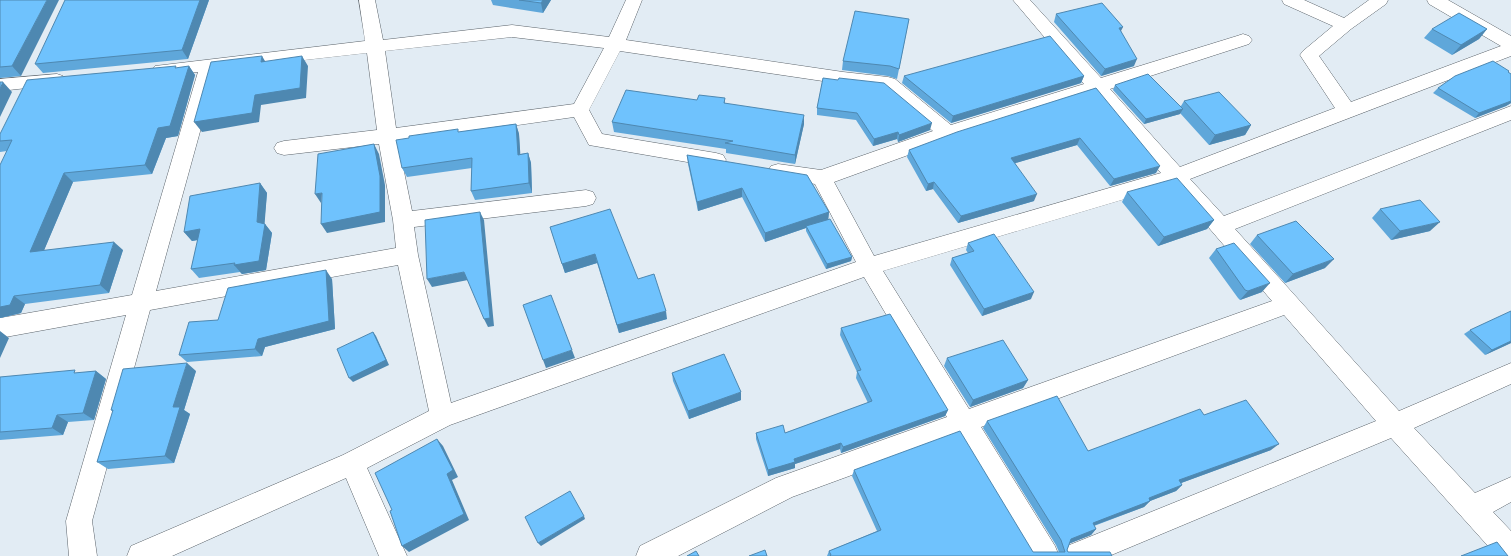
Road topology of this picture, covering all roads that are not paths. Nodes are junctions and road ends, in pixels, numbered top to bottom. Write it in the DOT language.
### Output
graph roads {
  1 [pos="368,0"];
  2 [pos="634,0"];
  3 [pos="1021,0"];
  4 [pos="1290,0"];
  5 [pos="1380,0"];
  6 [pos="1435,0"];
  7 [pos="1345,25"];
  8 [pos="1243,40"];
  9 [pos="1509,42"];
  10 [pos="615,44"];
  11 [pos="375,46"];
  12 [pos="39,62"];
  13 [pos="209,65"];
  14 [pos="146,71"];
  15 [pos="76,78"];
  16 [pos="29,82"];
  17 [pos="0,85"];
  18 [pos="1098,86"];
  19 [pos="19,102"];
  20 [pos="580,110"];
  21 [pos="1347,111"];
  22 [pos="1511,113"];
  23 [pos="948,133"];
  24 [pos="387,136"];
  25 [pos="284,148"];
  26 [pos="736,164"];
  27 [pos="760,168"];
  28 [pos="1176,176"];
  29 [pos="822,178"];
  30 [pos="586,198"];
  31 [pos="403,220"];
  32 [pos="1220,226"];
  33 [pos="407,254"];
  34 [pos="869,266"];
  35 [pos="141,303"];
  36 [pos="1289,304"];
  37 [pos="0,328"];
  38 [pos="1511,372"];
  39 [pos="442,417"];
  40 [pos="962,422"];
  41 [pos="1395,425"];
  42 [pos="352,463"];
  43 [pos="1511,489"];
  44 [pos="1472,508"];
  45 [pos="1511,551"];
  46 [pos="83,556"];
  47 [pos="141,556"];
  48 [pos="393,556"];
  49 [pos="650,556"];
  50 [pos="1045,556"];
  51 [pos="1077,556"];
  1 -- 11 [label="street"];
  2 -- 10 [label="street"];
  3 -- 18 [label="street"];
  4 -- 7 [label="street"];
  5 -- 7 [label="street"];
  6 -- 9 [label="street"];
  7 -- 21 [label="street"];
  8 -- 18 [label="street"];
  9 -- 21 [label="street"];
  10 -- 11 [label="street"];
  10 -- 20 [label="street"];
  10 -- 23 [label="street"];
  11 -- 13 [label="street"];
  11 -- 24 [label="street"];
  12 -- 16 [label="street"];
  13 -- 14 [label="street"];
  13 -- 35 [label="street"];
  15 -- 16 [label="street"];
  16 -- 17 [label="street"];
  16 -- 19 [label="street"];
  18 -- 23 [label="street"];
  18 -- 28 [label="street"];
  20 -- 24 [label="street"];
  20 -- 26 [label="street"];
  21 -- 28 [label="street"];
  22 -- 32 [label="street"];
  23 -- 29 [label="street"];
  24 -- 25 [label="street"];
  24 -- 31 [label="street"];
  27 -- 29 [label="street"];
  28 -- 32 [label="street"];
  28 -- 34 [label="street"];
  29 -- 34 [label="street"];
  30 -- 31 [label="street"];
  31 -- 33 [label="street"];
  32 -- 36 [label="street"];
  33 -- 35 [label="street"];
  33 -- 39 [label="street"];
  34 -- 39 [label="street"];
  34 -- 40 [label="street"];
  35 -- 37 [label="street"];
  35 -- 46 [label="street"];
  36 -- 40 [label="street"];
  36 -- 41 [label="street"];
  38 -- 41 [label="street"];
  39 -- 42 [label="street"];
  40 -- 49 [label="street"];
  40 -- 50 [label="street"];
  41 -- 44 [label="street"];
  41 -- 51 [label="street"];
  42 -- 47 [label="street"];
  42 -- 48 [label="street"];
  43 -- 44 [label="street"];
  44 -- 45 [label="street"];
}
